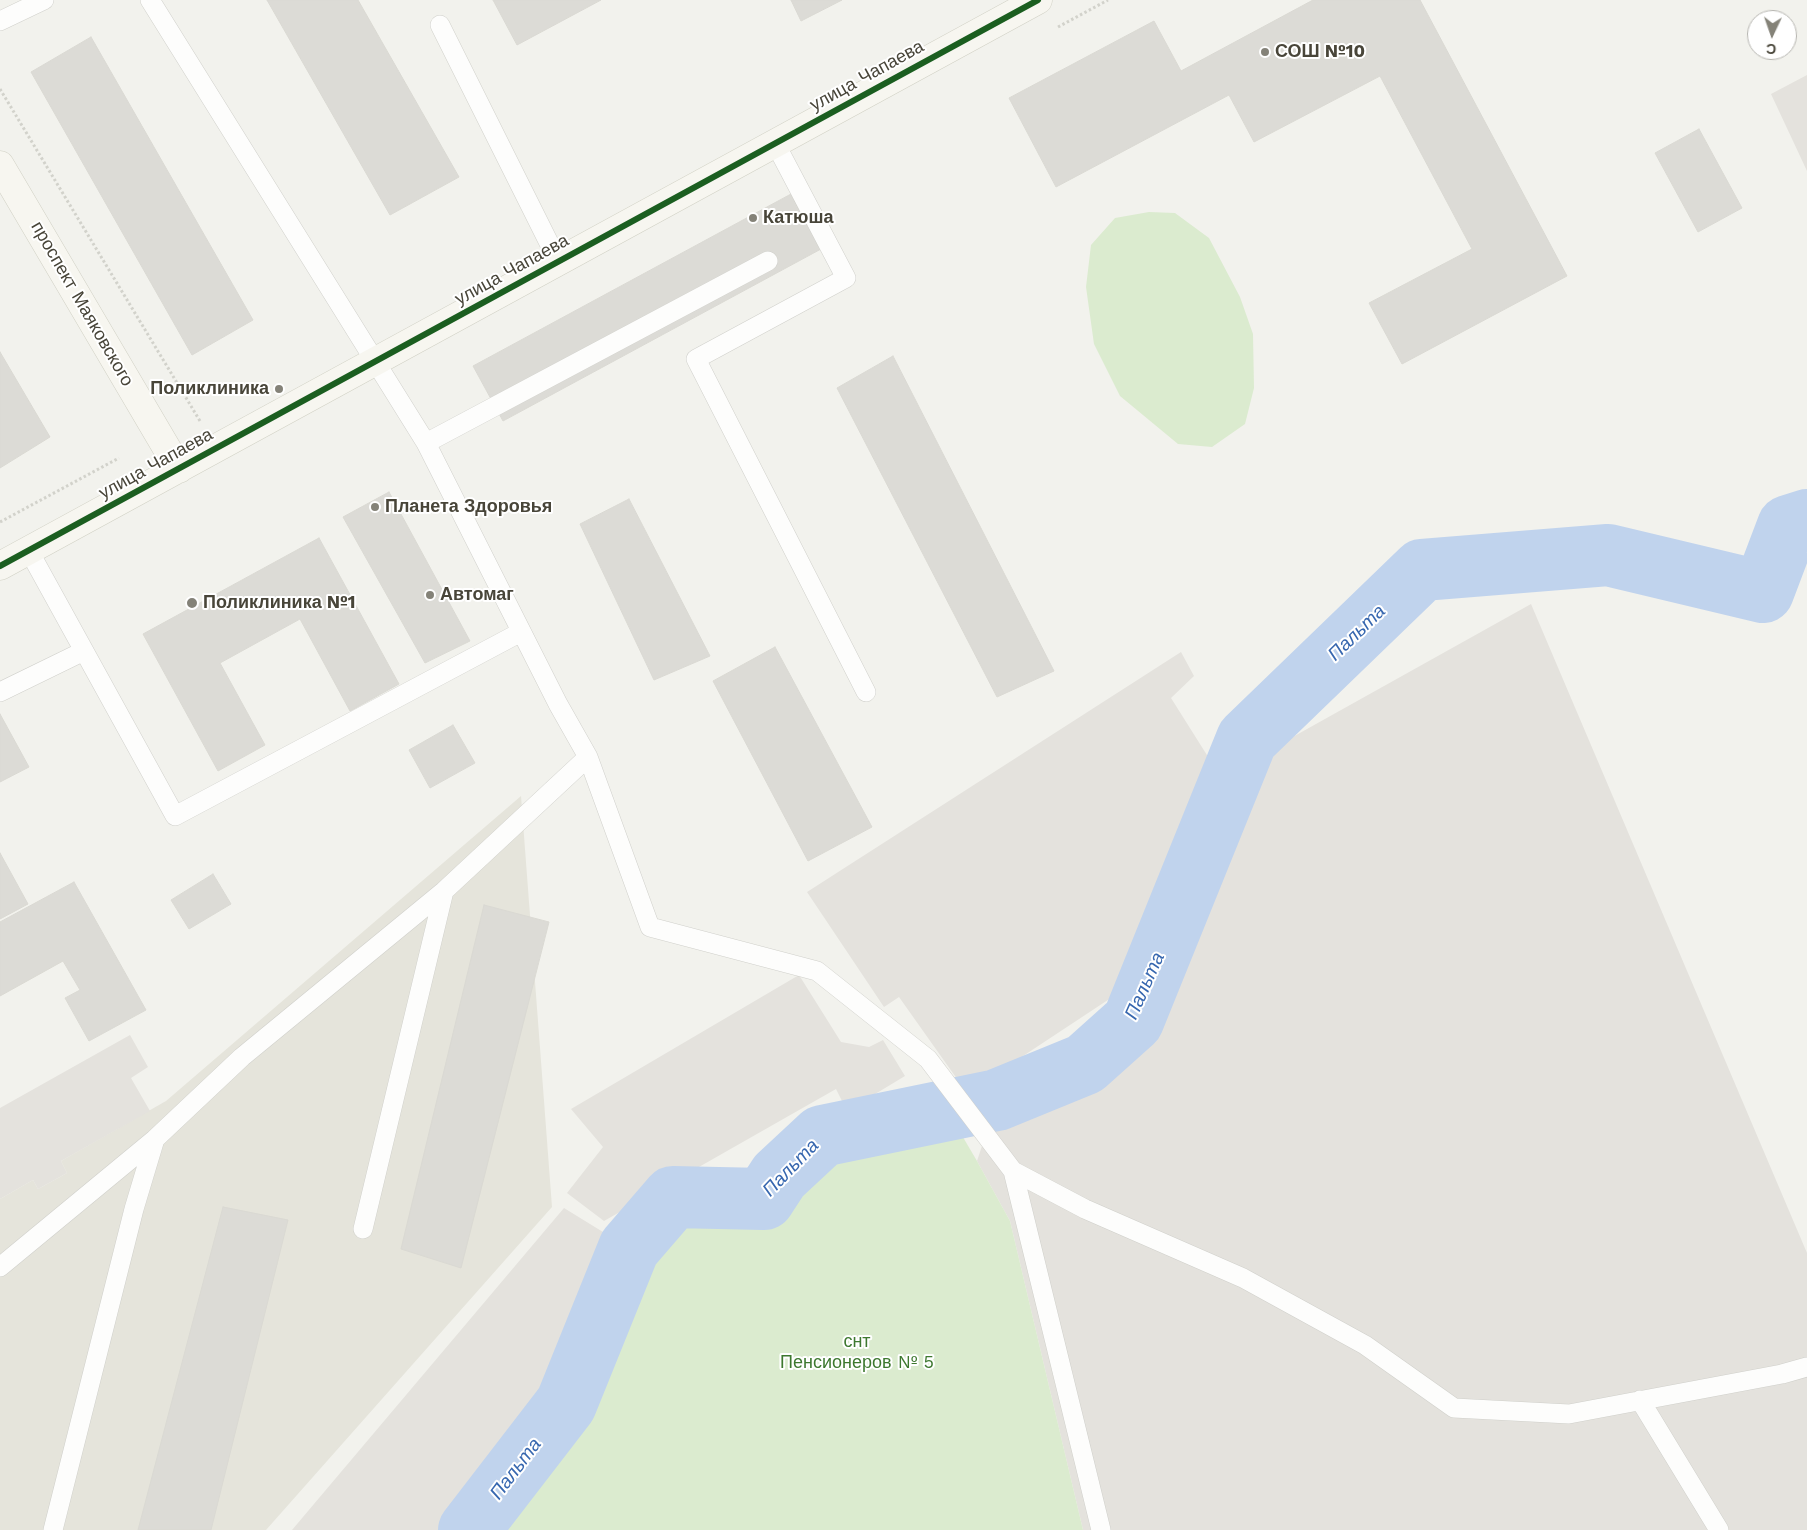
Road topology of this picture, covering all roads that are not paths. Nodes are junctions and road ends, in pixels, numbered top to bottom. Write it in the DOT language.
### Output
graph roads {
  1 [pos="44,0"];
  2 [pos="150,0"];
  3 [pos="1038,0"];
  4 [pos="0,22"];
  5 [pos="440,25"];
  6 [pos="775,143"];
  7 [pos="0,164"];
  8 [pos="768,261"];
  9 [pos="558,262"];
  10 [pos="375,362"];
  11 [pos="426,443"];
  12 [pos="179,469"];
  13 [pos="29,551"];
  14 [pos="0,566"];
  15 [pos="521,632"];
  16 [pos="84,650"];
  17 [pos="0,692"];
  18 [pos="866,692"];
  19 [pos="588,757"];
  20 [pos="444,891"];
  21 [pos="155,1139"];
  22 [pos="1012,1170"];
  23 [pos="363,1229"];
  24 [pos="0,1267"];
  25 [pos="1807,1367"];
  26 [pos="1640,1400"];
  27 [pos="54,1530"];
  28 [pos="1100,1530"];
  29 [pos="1719,1530"];
  1 -- 4 [label="lane"];
  2 -- 10 [label="lane"];
  3 -- 6 [label="street, улица Чапаева"];
  5 -- 9 [label="lane"];
  6 -- 9 [label="street, улица Чапаева"];
  6 -- 18 [label="lane"];
  7 -- 12 [label="street, проспект Маяковского"];
  8 -- 11 [label="lane"];
  9 -- 10 [label="street, улица Чапаева"];
  10 -- 11 [label="lane"];
  10 -- 12 [label="street, улица Чапаева"];
  11 -- 15 [label="lane"];
  12 -- 13 [label="street, улица Чапаева"];
  13 -- 14 [label="street, улица Чапаева"];
  13 -- 16 [label="lane"];
  15 -- 16 [label="lane"];
  15 -- 19 [label="lane"];
  16 -- 17 [label="lane"];
  19 -- 20 [label="lane"];
  19 -- 22 [label="lane"];
  20 -- 21 [label="lane"];
  20 -- 23 [label="lane"];
  21 -- 24 [label="lane"];
  21 -- 27 [label="lane"];
  22 -- 26 [label="lane"];
  22 -- 28 [label="lane"];
  25 -- 26 [label="lane"];
  26 -- 29 [label="lane"];
}
